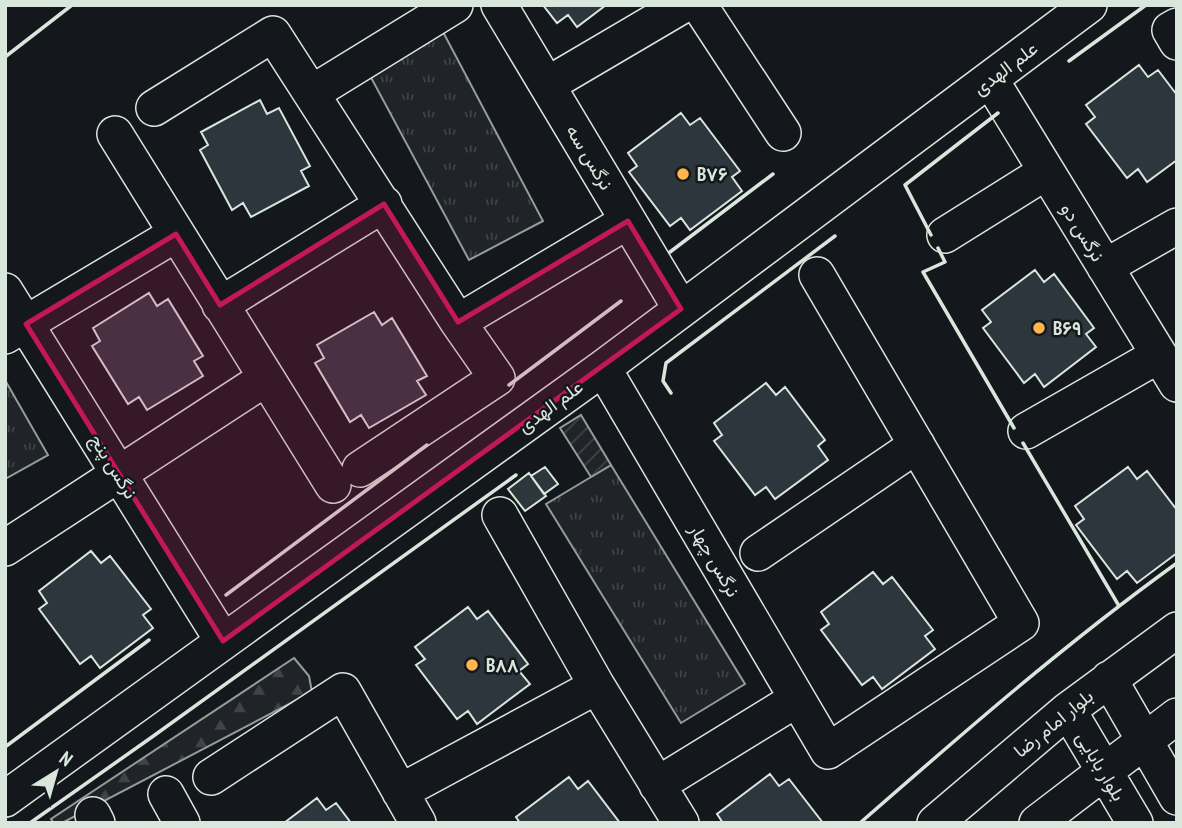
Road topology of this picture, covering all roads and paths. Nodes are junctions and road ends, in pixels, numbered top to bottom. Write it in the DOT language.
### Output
graph roads {
  1 [pos="455,5"];
  2 [pos="499,5"];
  3 [pos="683,5"];
  4 [pos="699,5"];
  5 [pos="1089,5"];
  6 [pos="1177,26"];
  7 [pos="1177,42"];
  8 [pos="990,79"];
  9 [pos="547,85"];
  10 [pos="312,93"];
  11 [pos="154,108"];
  12 [pos="783,133"];
  13 [pos="115,134"];
  14 [pos="1046,172"];
  15 [pos="384,204"];
  16 [pos="628,221"];
  17 [pos="1177,226"];
  18 [pos="176,234"];
  19 [pos="945,235"];
  20 [pos="1105,267"];
  21 [pos="817,275"];
  22 [pos="5,291"];
  23 [pos="220,306"];
  24 [pos="681,309"];
  25 [pos="458,322"];
  26 [pos="15,330"];
  27 [pos="603,368"];
  28 [pos="1168,370"];
  29 [pos="266,378"];
  30 [pos="1026,432"];
  31 [pos="917,445"];
  32 [pos="119,474"];
  33 [pos="500,515"];
  34 [pos="5,548"];
  35 [pos="758,553"];
  36 [pos="1177,630"];
  37 [pos="223,641"];
  38 [pos="1109,679"];
  39 [pos="597,686"];
  40 [pos="797,699"];
  41 [pos="1068,710"];
  42 [pos="1177,716"];
  43 [pos="1145,742"];
  44 [pos="1104,771"];
  45 [pos="211,776"];
  46 [pos="657,785"];
  47 [pos="400,792"];
  48 [pos="1177,797"];
  49 [pos="5,799"];
  50 [pos="418,823"];
  51 [pos="681,823"];
  52 [pos="934,823"];
  53 [pos="1037,823"];
  54 [pos="1135,823"];
  1 -- 10 [label="street"];
  2 -- 9 [label="street, نرگس سه"];
  3 -- 9 [label="street"];
  4 -- 12 [label="street"];
  5 -- 8 [label="street, علم الهدی"];
  6 -- 7 [label="street"];
  8 -- 14 [label="street, نرگس دو"];
  8 -- 24 [label="street, علم الهدی"];
  9 -- 16 [label="street, نرگس سه"];
  10 -- 11 [label="street"];
  10 -- 15 [label="street"];
  13 -- 18 [label="street"];
  14 -- 19 [label="street"];
  14 -- 20 [label="street, نرگس دو"];
  15 -- 23 [label="street"];
  15 -- 25 [label="street"];
  16 -- 24 [label="street, نرگس سه"];
  16 -- 25 [label="street"];
  17 -- 20 [label="street"];
  18 -- 23 [label="street"];
  18 -- 26 [label="street"];
  20 -- 28 [label="street, نرگس دو"];
  21 -- 31 [label="street"];
  22 -- 26 [label="street, نرگس پنج"];
  23 -- 29 [label="street"];
  24 -- 27 [label="street, علم الهدی"];
  25 -- 29 [label="street"];
  26 -- 32 [label="street, نرگس پنج"];
  27 -- 37 [label="street, علم الهدی"];
  27 -- 40 [label="street, نرگس چهار"];
  28 -- 30 [label="street"];
  29 -- 32 [label="street"];
  31 -- 35 [label="street"];
  31 -- 40 [label="street, نرگس چهار"];
  32 -- 34 [label="street"];
  32 -- 37 [label="street, نرگس پنج"];
  33 -- 39 [label="street"];
  36 -- 38 [label="street, بلوار امام رضا"];
  37 -- 49 [label="street, علم الهدی"];
  38 -- 41 [label="street, بلوار امام رضا"];
  38 -- 43 [label="street"];
  39 -- 46 [label="street"];
  39 -- 47 [label="street"];
  40 -- 46 [label="street"];
  41 -- 44 [label="street, بلوار بابایی"];
  41 -- 52 [label="street, بلوار امام رضا"];
  42 -- 43 [label="street"];
  43 -- 44 [label="street"];
  43 -- 48 [label="street"];
  44 -- 53 [label="street"];
  44 -- 54 [label="street, بلوار بابایی"];
  45 -- 47 [label="street"];
  46 -- 51 [label="street"];
  47 -- 50 [label="street"];
}
